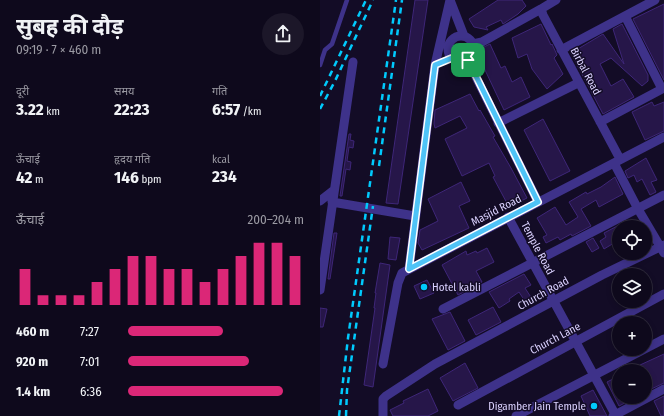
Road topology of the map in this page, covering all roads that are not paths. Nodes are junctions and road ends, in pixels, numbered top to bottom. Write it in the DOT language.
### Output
graph roads {
  1 [pos="347,0"];
  2 [pos="450,0"];
  3 [pos="556,0"];
  4 [pos="655,0"];
  5 [pos="541,9"];
  6 [pos="625,16"];
  7 [pos="464,36"];
  8 [pos="473,44"];
  9 [pos="322,49"];
  10 [pos="561,50"];
  11 [pos="452,58"];
  12 [pos="468,60"];
  13 [pos="353,62"];
  14 [pos="320,65"];
  15 [pos="435,65"];
  16 [pos="578,83"];
  17 [pos="663,88"];
  18 [pos="600,122"];
  19 [pos="498,123"];
  20 [pos="664,136"];
  21 [pos="617,161"];
  22 [pos="334,190"];
  23 [pos="664,195"];
  24 [pos="320,201"];
  25 [pos="332,202"];
  26 [pos="538,202"];
  27 [pos="638,209"];
  28 [pos="415,216"];
  29 [pos="508,217"];
  30 [pos="663,248"];
  31 [pos="532,262"];
  32 [pos="406,271"];
  33 [pos="320,290"];
  34 [pos="664,294"];
  35 [pos="554,302"];
  36 [pos="443,309"];
  37 [pos="664,339"];
  38 [pos="575,341"];
  39 [pos="384,364"];
  40 [pos="594,377"];
  41 [pos="664,389"];
  42 [pos="458,405"];
  43 [pos="383,416"];
  44 [pos="516,416"];
  45 [pos="615,416"];
  1 -- 9 [label="lane"];
  2 -- 7 [label="street"];
  2 -- 15 [label="street"];
  3 -- 5 [label="street"];
  4 -- 6 [label="street"];
  5 -- 8 [label="street"];
  5 -- 10 [label="street, Birbal Road"];
  6 -- 10 [label="street"];
  6 -- 17 [label="street"];
  7 -- 8 [label="street"];
  7 -- 11 [label="street"];
  8 -- 12 [label="street"];
  9 -- 14 [label="lane"];
  10 -- 16 [label="street, Birbal Road"];
  11 -- 12 [label="street"];
  11 -- 15 [label="street"];
  12 -- 19 [label="street"];
  13 -- 22 [label="street"];
  15 -- 28 [label="street"];
  16 -- 18 [label="street, Birbal Road"];
  16 -- 19 [label="street"];
  17 -- 18 [label="street"];
  18 -- 21 [label="street, Birbal Road"];
  19 -- 26 [label="street"];
  20 -- 21 [label="street, Masjid Road"];
  21 -- 26 [label="street, Masjid Road"];
  21 -- 27 [label="street, Birbal Road"];
  22 -- 24 [label="street"];
  22 -- 25 [label="street"];
  23 -- 27 [label="street"];
  25 -- 28 [label="street"];
  25 -- 33 [label="street"];
  26 -- 29 [label="street, Masjid Road"];
  27 -- 30 [label="street, Birbal Road"];
  27 -- 31 [label="street"];
  28 -- 32 [label="street"];
  29 -- 31 [label="street, Temple Road"];
  29 -- 32 [label="street, Masjid Road"];
  30 -- 35 [label="street, Church Road"];
  31 -- 35 [label="street, Temple Road"];
  31 -- 36 [label="street"];
  32 -- 39 [label="street"];
  34 -- 38 [label="street, Church Lane"];
  35 -- 38 [label="street, Temple Road"];
  35 -- 43 [label="street, Church Road"];
  37 -- 40 [label="street"];
  38 -- 40 [label="street, Temple Road"];
  38 -- 42 [label="street, Church Lane"];
  40 -- 44 [label="street"];
  40 -- 45 [label="street, Temple Road"];
  41 -- 45 [label="street"];
}
